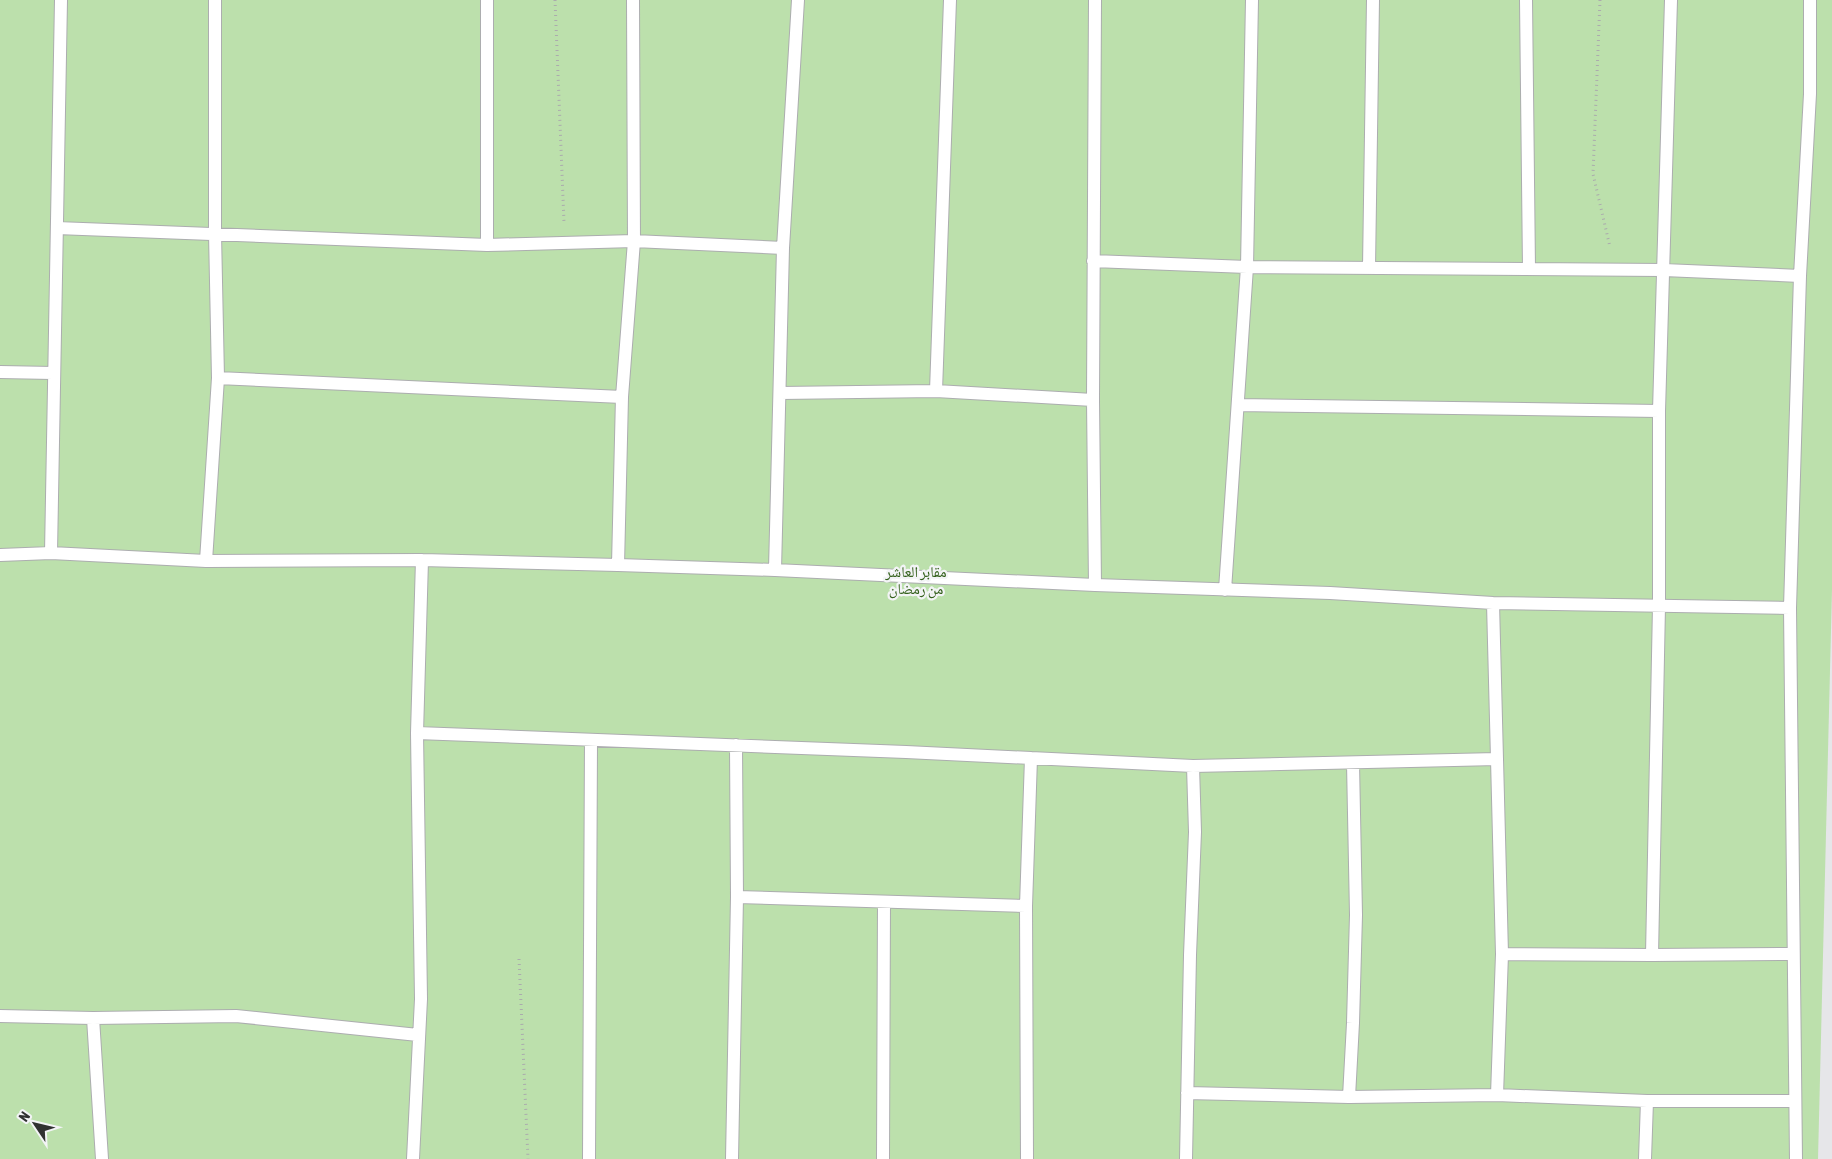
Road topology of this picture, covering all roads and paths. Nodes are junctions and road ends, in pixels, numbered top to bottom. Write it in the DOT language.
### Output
graph roads {
  1 [pos="61,0"];
  2 [pos="216,0"];
  3 [pos="487,0"];
  4 [pos="555,0"];
  5 [pos="632,0"];
  6 [pos="798,0"];
  7 [pos="950,0"];
  8 [pos="1095,0"];
  9 [pos="1252,0"];
  10 [pos="1373,0"];
  11 [pos="1526,0"];
  12 [pos="1600,0"];
  13 [pos="1672,0"];
  14 [pos="1810,0"];
  15 [pos="57,228"];
  16 [pos="215,233"];
  17 [pos="634,241"];
  18 [pos="565,243"];
  19 [pos="486,245"];
  20 [pos="783,248"];
  21 [pos="1093,261"];
  22 [pos="1247,267"];
  23 [pos="1369,268"];
  24 [pos="1529,269"];
  25 [pos="1664,270"];
  26 [pos="1616,271"];
  27 [pos="1800,276"];
  28 [pos="0,372"];
  29 [pos="53,373"];
  30 [pos="218,378"];
  31 [pos="936,391"];
  32 [pos="780,393"];
  33 [pos="622,397"];
  34 [pos="1093,400"];
  35 [pos="1238,405"];
  36 [pos="1659,411"];
  37 [pos="51,553"];
  38 [pos="0,555"];
  39 [pos="422,560"];
  40 [pos="206,561"];
  41 [pos="618,565"];
  42 [pos="775,570"];
  43 [pos="1095,585"];
  44 [pos="1225,590"];
  45 [pos="1493,603"];
  46 [pos="1659,606"];
  47 [pos="1790,608"];
  48 [pos="416,733"];
  49 [pos="591,741"];
  50 [pos="736,746"];
  51 [pos="1031,758"];
  52 [pos="1497,759"];
  53 [pos="1353,763"];
  54 [pos="1193,766"];
  55 [pos="737,897"];
  56 [pos="884,902"];
  57 [pos="1026,906"];
  58 [pos="1502,954"];
  59 [pos="1793,954"];
  60 [pos="1652,955"];
  61 [pos="519,959"];
  62 [pos="0,1016"];
  63 [pos="93,1018"];
  64 [pos="418,1035"];
  65 [pos="1187,1093"];
  66 [pos="1497,1095"];
  67 [pos="1349,1097"];
  68 [pos="1646,1101"];
  69 [pos="1794,1101"];
  70 [pos="102,1159"];
  71 [pos="413,1159"];
  72 [pos="528,1159"];
  73 [pos="589,1159"];
  74 [pos="732,1159"];
  75 [pos="883,1159"];
  76 [pos="1026,1159"];
  77 [pos="1186,1159"];
  78 [pos="1645,1159"];
  79 [pos="1796,1159"];
  1 -- 15 [label="lane"];
  2 -- 16 [label="lane"];
  3 -- 19 [label="lane"];
  4 -- 18 [label="path"];
  5 -- 17 [label="lane"];
  6 -- 20 [label="lane"];
  7 -- 31 [label="lane"];
  8 -- 21 [label="lane"];
  9 -- 22 [label="lane"];
  10 -- 23 [label="lane"];
  11 -- 24 [label="lane"];
  12 -- 26 [label="path"];
  13 -- 25 [label="lane"];
  14 -- 27 [label="lane"];
  15 -- 16 [label="lane"];
  15 -- 29 [label="lane"];
  16 -- 19 [label="lane"];
  16 -- 30 [label="lane"];
  17 -- 18 [label="lane"];
  17 -- 20 [label="lane"];
  17 -- 33 [label="lane"];
  18 -- 19 [label="lane"];
  20 -- 32 [label="lane"];
  21 -- 22 [label="lane"];
  21 -- 34 [label="lane"];
  22 -- 23 [label="lane"];
  22 -- 35 [label="lane"];
  23 -- 24 [label="lane"];
  24 -- 26 [label="lane"];
  25 -- 26 [label="lane"];
  25 -- 27 [label="lane"];
  25 -- 36 [label="lane"];
  27 -- 47 [label="lane"];
  28 -- 29 [label="lane"];
  29 -- 37 [label="lane"];
  30 -- 33 [label="lane"];
  30 -- 40 [label="lane"];
  31 -- 32 [label="lane"];
  31 -- 34 [label="lane"];
  32 -- 42 [label="lane"];
  33 -- 41 [label="lane"];
  34 -- 43 [label="lane"];
  35 -- 36 [label="lane"];
  35 -- 44 [label="lane"];
  36 -- 46 [label="lane"];
  37 -- 38 [label="lane"];
  37 -- 40 [label="lane"];
  39 -- 40 [label="lane"];
  39 -- 41 [label="lane"];
  39 -- 48 [label="lane"];
  41 -- 42 [label="lane"];
  42 -- 43 [label="lane"];
  43 -- 44 [label="lane"];
  44 -- 45 [label="lane"];
  45 -- 46 [label="lane"];
  45 -- 52 [label="lane"];
  46 -- 47 [label="lane"];
  46 -- 60 [label="lane"];
  47 -- 59 [label="lane"];
  48 -- 49 [label="lane"];
  48 -- 64 [label="lane"];
  49 -- 50 [label="lane"];
  49 -- 73 [label="lane"];
  50 -- 51 [label="lane"];
  50 -- 55 [label="lane"];
  51 -- 54 [label="lane"];
  51 -- 57 [label="lane"];
  52 -- 53 [label="lane"];
  52 -- 58 [label="lane"];
  53 -- 54 [label="lane"];
  53 -- 67 [label="lane"];
  54 -- 65 [label="lane"];
  55 -- 56 [label="lane"];
  55 -- 74 [label="lane"];
  56 -- 57 [label="lane"];
  56 -- 75 [label="lane"];
  57 -- 76 [label="lane"];
  58 -- 60 [label="lane"];
  58 -- 66 [label="lane"];
  59 -- 60 [label="lane"];
  59 -- 69 [label="lane"];
  61 -- 72 [label="path"];
  62 -- 63 [label="lane"];
  63 -- 64 [label="lane"];
  63 -- 70 [label="lane"];
  64 -- 71 [label="lane"];
  65 -- 67 [label="lane"];
  65 -- 77 [label="lane"];
  66 -- 67 [label="lane"];
  66 -- 68 [label="lane"];
  68 -- 69 [label="lane"];
  68 -- 78 [label="lane"];
  69 -- 79 [label="lane"];
}
